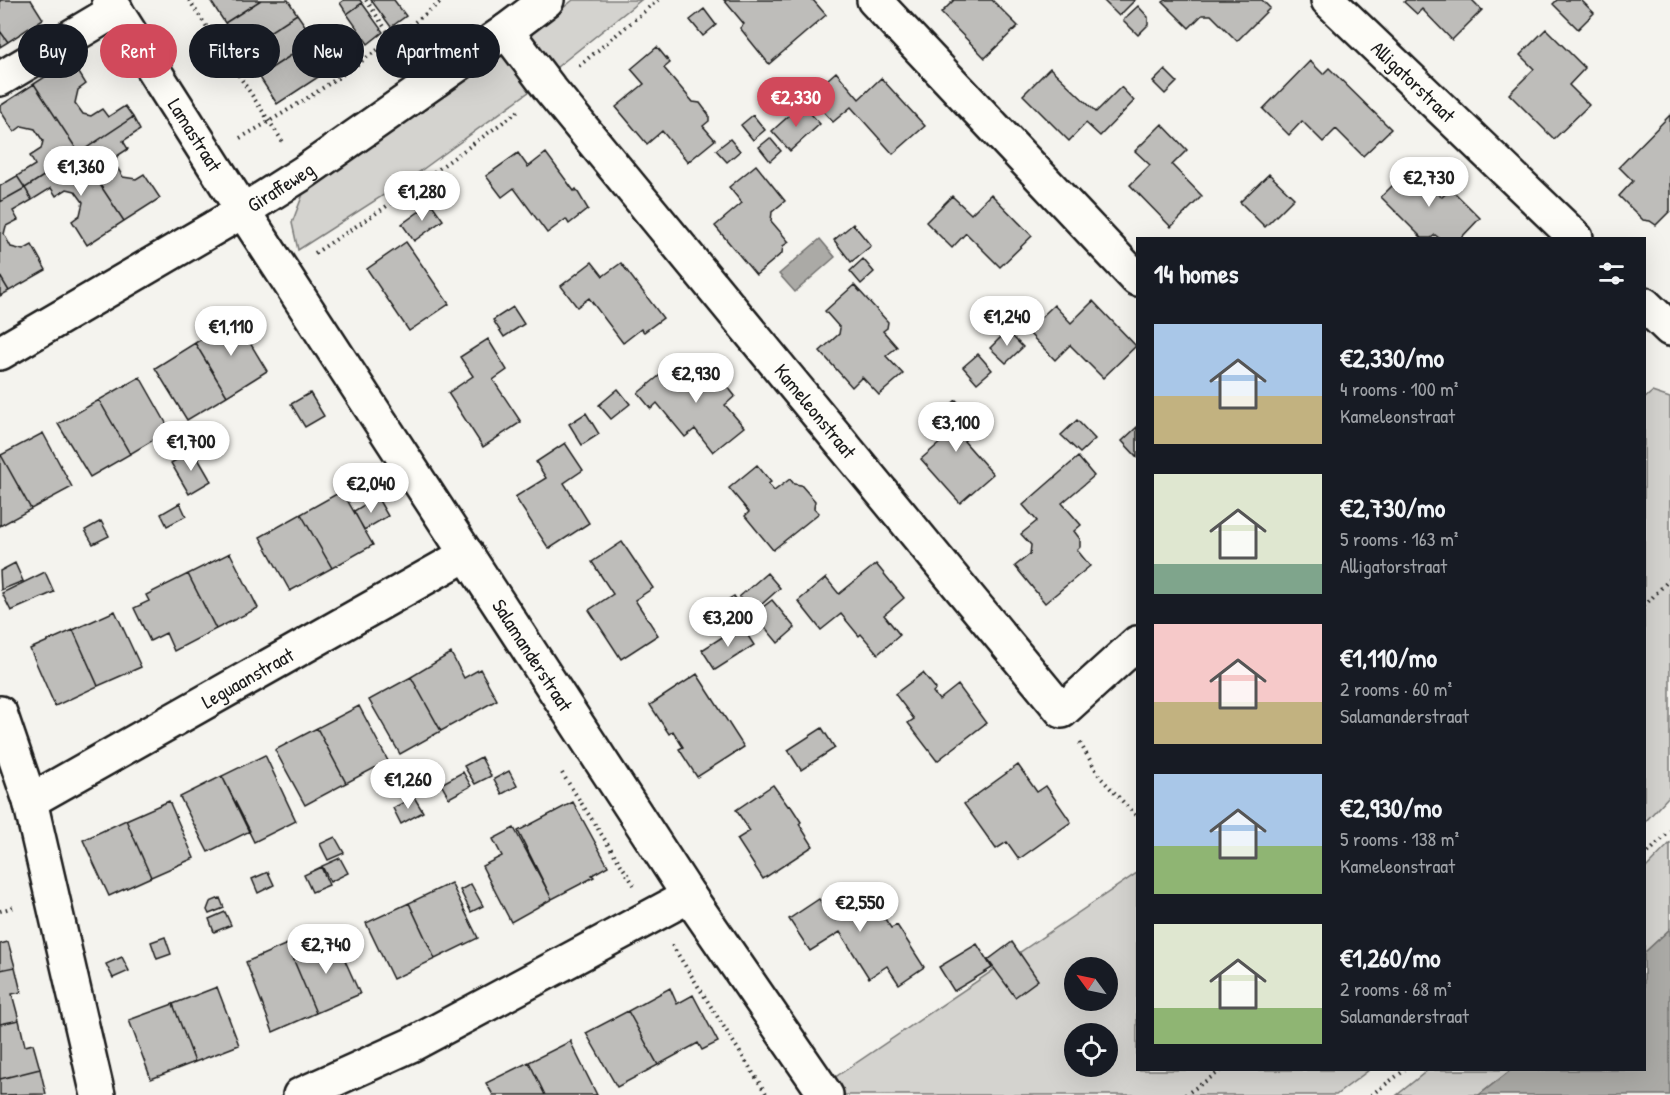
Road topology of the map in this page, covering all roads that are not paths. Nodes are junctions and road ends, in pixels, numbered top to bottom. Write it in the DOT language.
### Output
graph roads {
  1 [pos="547,0"];
  2 [pos="874,0"];
  3 [pos="1328,0"];
  4 [pos="112,5"];
  5 [pos="506,31"];
  6 [pos="0,79"];
  7 [pos="243,211"];
  8 [pos="1575,237"];
  9 [pos="1136,278"];
  10 [pos="1646,306"];
  11 [pos="1670,329"];
  12 [pos="0,353"];
  13 [pos="467,554"];
  14 [pos="1136,644"];
  15 [pos="0,713"];
  16 [pos="30,801"];
  17 [pos="689,896"];
  18 [pos="98,1095"];
  19 [pos="300,1095"];
  20 [pos="826,1095"];
  1 -- 5 [label="street, Giraffeweg"];
  2 -- 9 [label="street"];
  3 -- 8 [label="street, Alligatorstraat"];
  4 -- 6 [label="street"];
  4 -- 7 [label="street, Lamastraat"];
  5 -- 7 [label="street, Giraffeweg"];
  5 -- 14 [label="street, Kameleonstraat"];
  7 -- 12 [label="street, Giraffeweg"];
  7 -- 13 [label="street, Salamanderstraat"];
  10 -- 11 [label="street"];
  13 -- 16 [label="street, Leguaanstraat"];
  13 -- 17 [label="street, Salamanderstraat"];
  15 -- 16 [label="street"];
  16 -- 18 [label="street"];
  17 -- 19 [label="street"];
  17 -- 20 [label="street, Salamanderstraat"];
}
